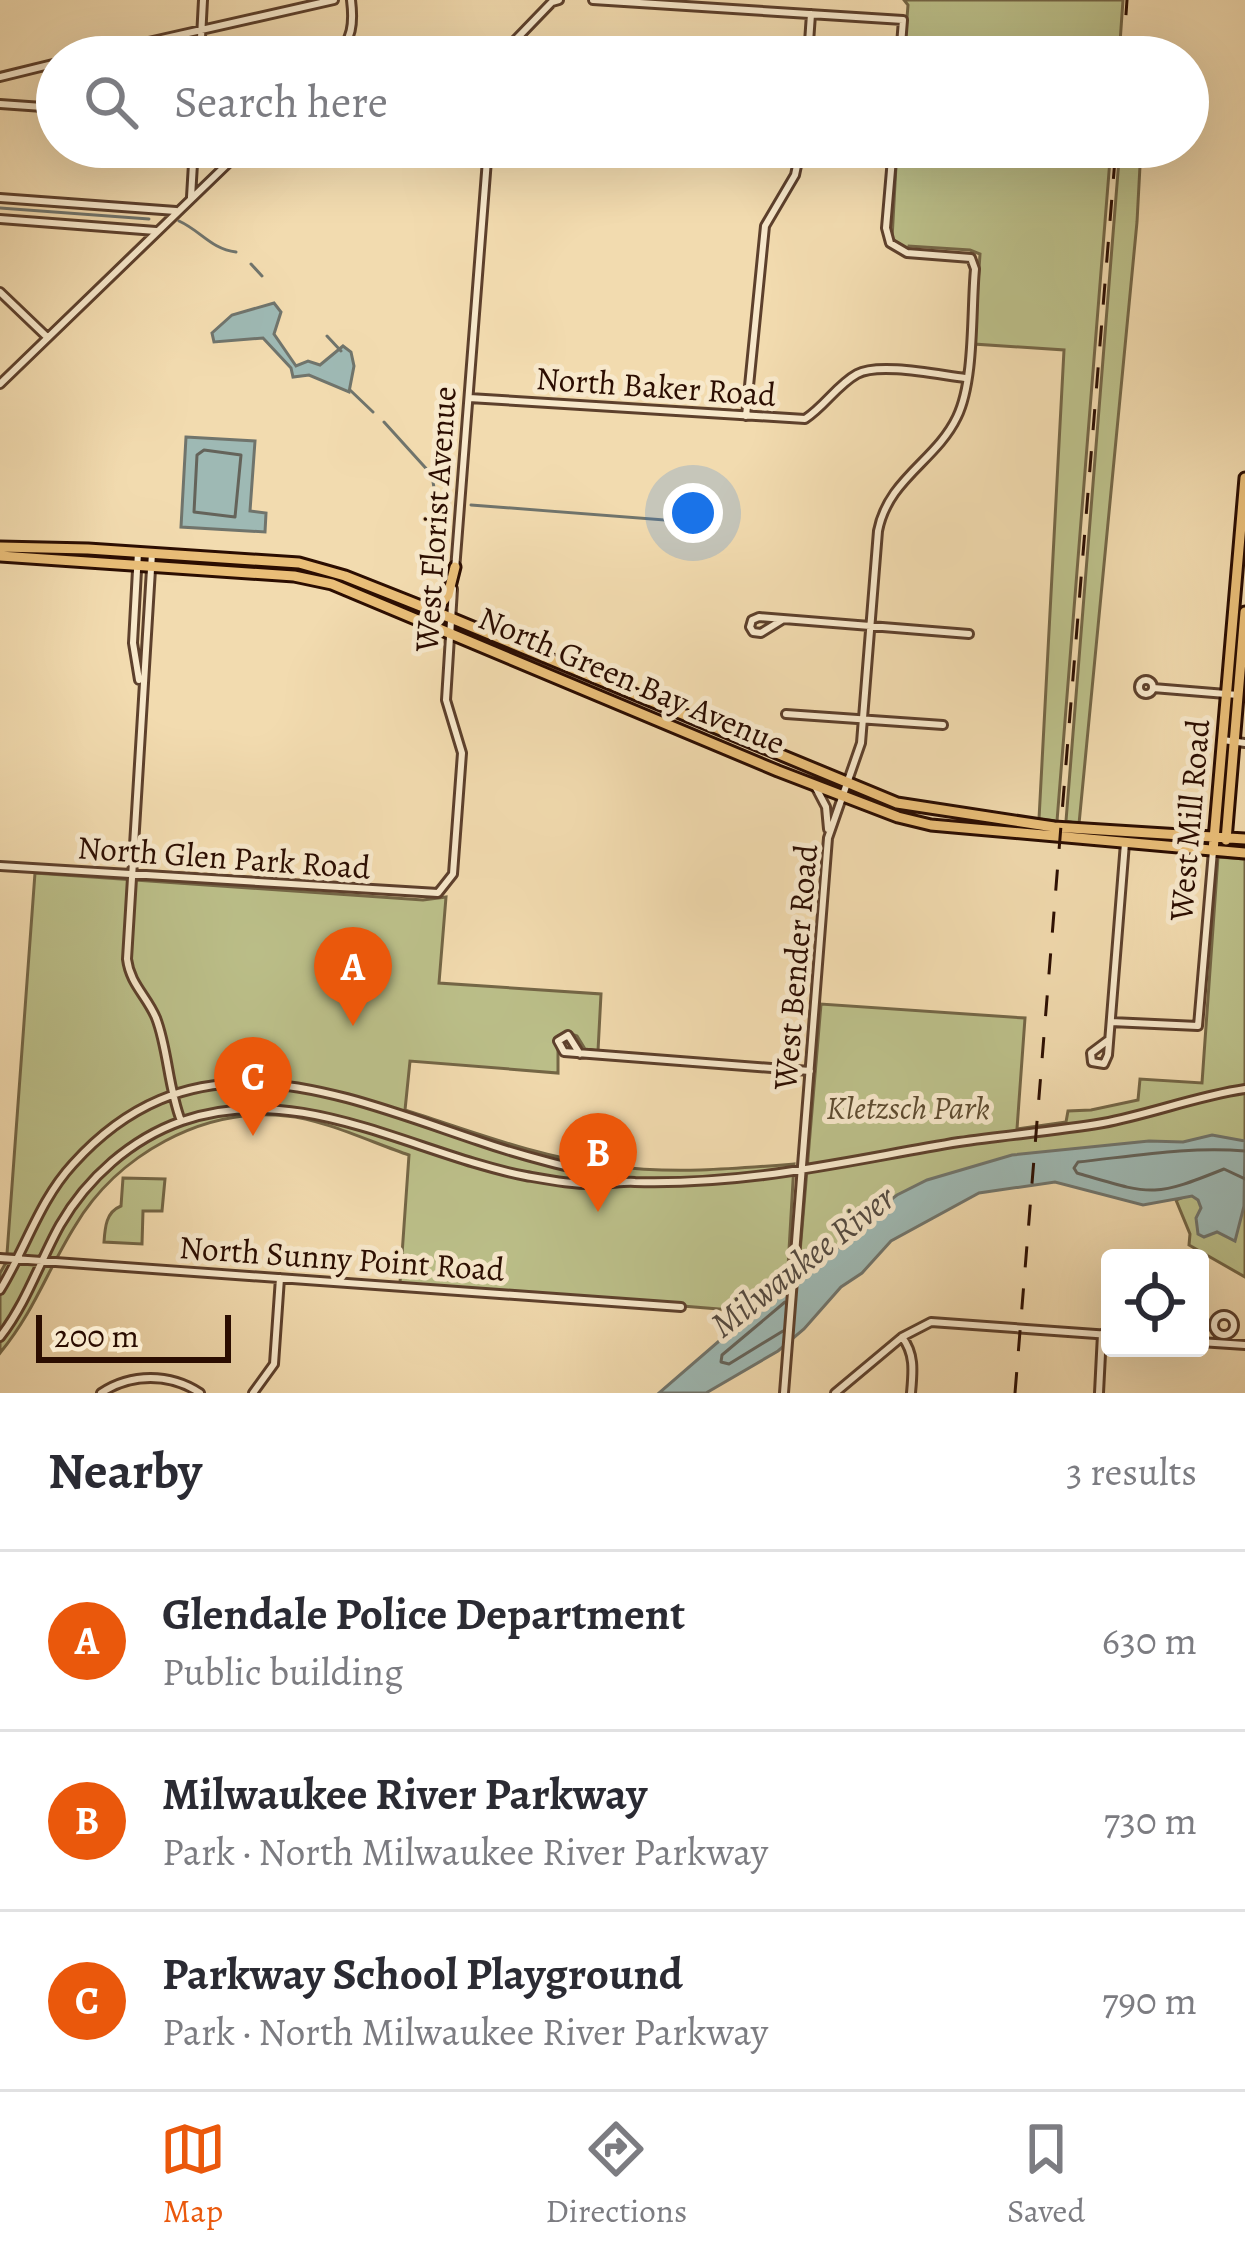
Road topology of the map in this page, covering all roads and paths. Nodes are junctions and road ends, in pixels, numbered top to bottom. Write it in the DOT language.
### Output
graph roads {
  1 [pos="203,0"];
  2 [pos="334,0"];
  3 [pos="351,0"];
  4 [pos="559,0"];
  5 [pos="592,0"];
  6 [pos="811,14"];
  7 [pos="202,27"];
  8 [pos="166,36"];
  9 [pos="201,36"];
  10 [pos="348,36"];
  11 [pos="519,36"];
  12 [pos="809,36"];
  13 [pos="902,36"];
  14 [pos="36,68"];
  15 [pos="0,77"];
  16 [pos="0,104"];
  17 [pos="36,107"];
  18 [pos="193,168"];
  19 [pos="222,168"];
  20 [pos="486,168"];
  21 [pos="796,168"];
  22 [pos="891,168"];
  23 [pos="191,197"];
  24 [pos="0,198"];
  25 [pos="176,211"];
  26 [pos="0,219"];
  27 [pos="157,231"];
  28 [pos="0,292"];
  29 [pos="47,337"];
  30 [pos="965,378"];
  31 [pos="0,384"];
  32 [pos="469,398"];
  33 [pos="746,416"];
  34 [pos="1245,478"];
  35 [pos="0,547"];
  36 [pos="138,552"];
  37 [pos="152,553"];
  38 [pos="0,556"];
  39 [pos="1242,560"];
  40 [pos="138,567"];
  41 [pos="455,567"];
  42 [pos="152,568"];
  43 [pos="435,611"];
  44 [pos="1245,612"];
  45 [pos="451,618"];
  46 [pos="782,620"];
  47 [pos="870,627"];
  48 [pos="450,632"];
  49 [pos="969,634"];
  50 [pos="515,644"];
  51 [pos="527,650"];
  52 [pos="1239,651"];
  53 [pos="509,659"];
  54 [pos="521,664"];
  55 [pos="1154,688"];
  56 [pos="142,689"];
  57 [pos="1232,694"];
  58 [pos="786,714"];
  59 [pos="863,720"];
  60 [pos="944,725"];
  61 [pos="1234,742"];
  62 [pos="846,782"];
  63 [pos="815,786"];
  64 [pos="841,796"];
  65 [pos="1126,830"];
  66 [pos="1220,836"];
  67 [pos="828,838"];
  68 [pos="1245,838"];
  69 [pos="1125,843"];
  70 [pos="1219,851"];
  71 [pos="1245,853"];
  72 [pos="0,866"];
  73 [pos="134,873"];
  74 [pos="444,890"];
  75 [pos="1111,1022"];
  76 [pos="1107,1041"];
  77 [pos="580,1054"];
  78 [pos="809,1071"];
  79 [pos="1245,1089"];
  80 [pos="172,1097"];
  81 [pos="181,1121"];
  82 [pos="801,1172"];
  83 [pos="629,1181"];
  84 [pos="0,1258"];
  85 [pos="16,1259"];
  86 [pos="44,1261"];
  87 [pos="280,1277"];
  88 [pos="0,1290"];
  89 [pos="680,1307"];
  90 [pos="1101,1334"];
  91 [pos="0,1336"];
  92 [pos="902,1336"];
  93 [pos="1209,1341"];
  94 [pos="1245,1345"];
  95 [pos="1103,1357"];
  96 [pos="101,1393"];
  97 [pos="200,1393"];
  98 [pos="253,1393"];
  99 [pos="784,1393"];
  100 [pos="835,1393"];
  101 [pos="911,1393"];
  102 [pos="1099,1393"];
  1 -- 7 [label="street"];
  2 -- 7 [label="street"];
  3 -- 10 [label="street"];
  4 -- 11 [label="street"];
  5 -- 6 [label="street"];
  6 -- 12 [label="street"];
  6 -- 13 [label="street"];
  7 -- 8 [label="street"];
  7 -- 9 [label="street"];
  14 -- 15 [label="street"];
  16 -- 17 [label="street"];
  18 -- 23 [label="street"];
  19 -- 23 [label="street"];
  20 -- 32 [label="street, West Florist Avenue"];
  21 -- 33 [label="street"];
  22 -- 30 [label="street, West Bender Road"];
  23 -- 25 [label="street"];
  24 -- 25 [label="street"];
  25 -- 27 [label="street"];
  26 -- 27 [label="street"];
  27 -- 29 [label="street"];
  28 -- 29 [label="street"];
  29 -- 31 [label="street"];
  30 -- 33 [label="street, North Baker Road"];
  30 -- 47 [label="street, West Bender Road"];
  32 -- 33 [label="street, North Baker Road"];
  32 -- 41 [label="street, West Florist Avenue"];
  34 -- 39 [label="main road, West Mill Road"];
  35 -- 36 [label="main road, North Green Bay Avenue"];
  36 -- 37 [label="main road, North Green Bay Avenue"];
  36 -- 40 [label="street"];
  37 -- 42 [label="street"];
  37 -- 43 [label="main road, North Green Bay Avenue"];
  38 -- 40 [label="main road, North Green Bay Avenue"];
  39 -- 52 [label="main road, West Mill Road"];
  40 -- 42 [label="main road, North Green Bay Avenue"];
  40 -- 56 [label="street"];
  41 -- 43 [label="main road"];
  41 -- 45 [label="street, West Florist Avenue"];
  42 -- 48 [label="main road, North Green Bay Avenue"];
  42 -- 56 [label="street"];
  43 -- 45 [label="main road, North Green Bay Avenue"];
  44 -- 52 [label="main road, West Mill Road"];
  45 -- 48 [label="street, West Florist Avenue"];
  45 -- 50 [label="main road, North Green Bay Avenue"];
  46 -- 46 [label="street"];
  46 -- 47 [label="street"];
  47 -- 49 [label="street"];
  47 -- 59 [label="street, West Bender Road"];
  48 -- 53 [label="main road, North Green Bay Avenue"];
  48 -- 74 [label="street, West Florist Avenue"];
  50 -- 51 [label="main road, North Green Bay Avenue"];
  50 -- 53 [label="main road"];
  51 -- 54 [label="main road"];
  51 -- 62 [label="main road, North Green Bay Avenue"];
  52 -- 57 [label="main road, West Mill Road"];
  53 -- 54 [label="main road, North Green Bay Avenue"];
  54 -- 63 [label="main road, North Green Bay Avenue"];
  55 -- 57 [label="street"];
  56 -- 73 [label="street"];
  57 -- 61 [label="main road, West Mill Road"];
  58 -- 59 [label="street"];
  59 -- 60 [label="street"];
  59 -- 62 [label="street, West Bender Road"];
  61 -- 66 [label="main road, West Mill Road"];
  62 -- 64 [label="street, West Bender Road"];
  62 -- 65 [label="main road, North Green Bay Avenue"];
  63 -- 64 [label="main road, North Green Bay Avenue"];
  63 -- 67 [label="street"];
  64 -- 67 [label="street, West Bender Road"];
  64 -- 69 [label="main road, North Green Bay Avenue"];
  65 -- 66 [label="main road, North Green Bay Avenue"];
  65 -- 69 [label="street"];
  66 -- 68 [label="main road, North Green Bay Avenue"];
  66 -- 70 [label="main road, West Mill Road"];
  67 -- 78 [label="street, West Bender Road"];
  69 -- 70 [label="main road, North Green Bay Avenue"];
  69 -- 75 [label="street"];
  70 -- 71 [label="main road, North Green Bay Avenue"];
  70 -- 75 [label="street, West Mill Road"];
  72 -- 73 [label="street, North Glen Park Road"];
  73 -- 74 [label="street, North Glen Park Road"];
  73 -- 80 [label="street"];
  75 -- 76 [label="street"];
  77 -- 78 [label="street"];
  78 -- 82 [label="street, West Bender Road"];
  79 -- 82 [label="street"];
  80 -- 81 [label="street"];
  80 -- 83 [label="street"];
  80 -- 85 [label="street"];
  81 -- 83 [label="street"];
  81 -- 86 [label="street"];
  82 -- 83 [label="street"];
  82 -- 99 [label="street, West Bender Road"];
  84 -- 85 [label="street, North Sunny Point Road"];
  85 -- 86 [label="street, North Sunny Point Road"];
  85 -- 88 [label="street"];
  86 -- 87 [label="street, North Sunny Point Road"];
  86 -- 91 [label="street"];
  87 -- 89 [label="street, North Sunny Point Road"];
  87 -- 98 [label="street"];
  90 -- 92 [label="street"];
  92 -- 100 [label="street"];
  92 -- 101 [label="street"];
  93 -- 94 [label="street"];
  95 -- 102 [label="street"];
  96 -- 97 [label="street"];
}
